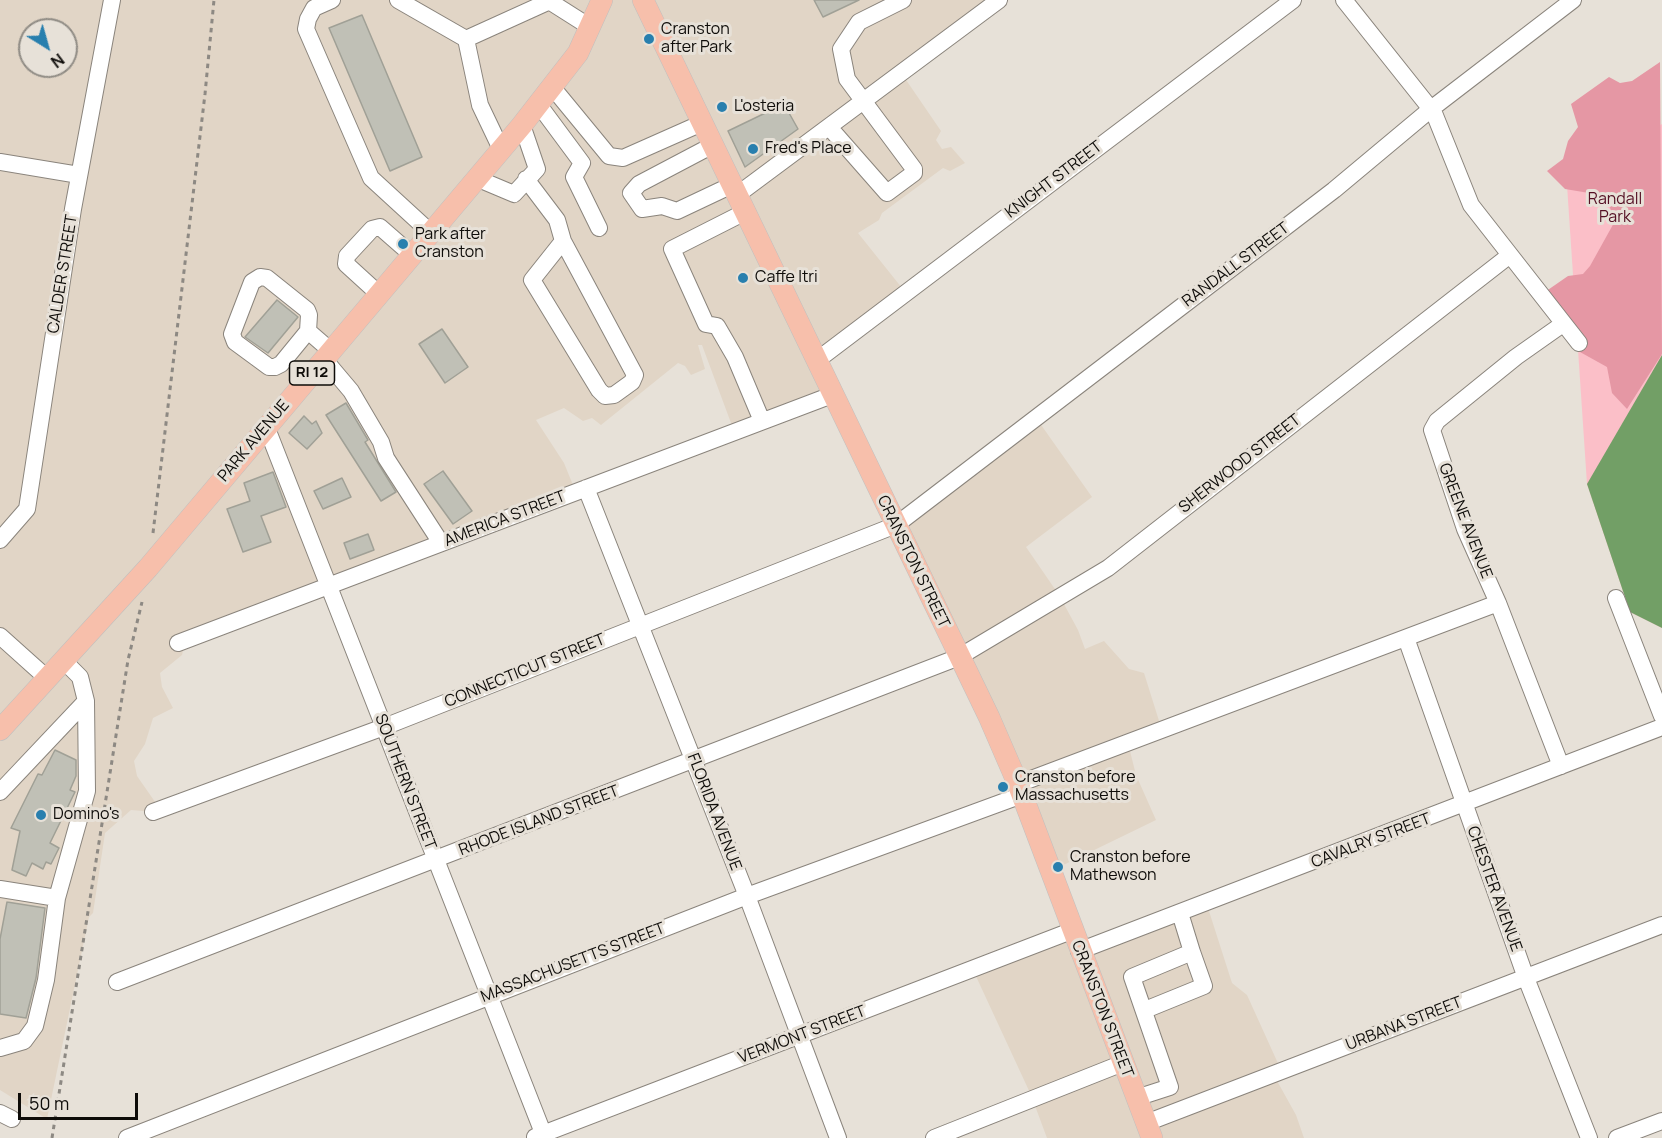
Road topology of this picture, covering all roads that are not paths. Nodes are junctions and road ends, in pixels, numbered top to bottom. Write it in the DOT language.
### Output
graph roads {
  1 [pos="112,0"];
  2 [pos="332,0"];
  3 [pos="398,0"];
  4 [pos="602,0"];
  5 [pos="643,0"];
  6 [pos="903,0"];
  7 [pos="1293,0"];
  8 [pos="1344,0"];
  9 [pos="1573,0"];
  10 [pos="550,1"];
  11 [pos="990,3"];
  12 [pos="590,27"];
  13 [pos="466,39"];
  14 [pos="553,88"];
  15 [pos="863,101"];
  16 [pos="539,105"];
  17 [pos="1431,109"];
  18 [pos="702,123"];
  19 [pos="522,125"];
  20 [pos="829,127"];
  21 [pos="713,145"];
  22 [pos="501,149"];
  23 [pos="0,162"];
  24 [pos="532,174"];
  25 [pos="80,175"];
  26 [pos="477,178"];
  27 [pos="738,197"];
  28 [pos="599,228"];
  29 [pos="432,233"];
  30 [pos="563,241"];
  31 [pos="412,255"];
  32 [pos="1510,255"];
  33 [pos="380,295"];
  34 [pos="1560,326"];
  35 [pos="308,331"];
  36 [pos="1579,343"];
  37 [pos="328,355"];
  38 [pos="816,362"];
  39 [pos="832,395"];
  40 [pos="762,421"];
  41 [pos="266,426"];
  42 [pos="586,488"];
  43 [pos="896,525"];
  44 [pos="0,540"];
  45 [pos="441,543"];
  46 [pos="329,585"];
  47 [pos="1616,598"];
  48 [pos="1498,603"];
  49 [pos="641,624"];
  50 [pos="0,636"];
  51 [pos="1406,638"];
  52 [pos="178,643"];
  53 [pos="959,657"];
  54 [pos="64,662"];
  55 [pos="48,679"];
  56 [pos="86,701"];
  57 [pos="1662,716"];
  58 [pos="384,727"];
  59 [pos="1662,727"];
  60 [pos="0,730"];
  61 [pos="694,760"];
  62 [pos="1561,766"];
  63 [pos="1020,790"];
  64 [pos="0,792"];
  65 [pos="1464,806"];
  66 [pos="153,812"];
  67 [pos="436,861"];
  68 [pos="0,889"];
  69 [pos="747,896"];
  70 [pos="57,898"];
  71 [pos="1179,914"];
  72 [pos="1662,924"];
  73 [pos="1071,931"];
  74 [pos="1079,951"];
  75 [pos="1192,951"];
  76 [pos="1526,978"];
  77 [pos="117,982"];
  78 [pos="488,996"];
  79 [pos="1145,1010"];
  80 [pos="799,1036"];
  81 [pos="0,1048"];
  82 [pos="1123,1063"];
  83 [pos="1136,1098"];
  84 [pos="1662,1121"];
  85 [pos="1149,1131"];
  86 [pos="541,1136"];
  87 [pos="127,1138"];
  88 [pos="838,1138"];
  89 [pos="934,1138"];
  90 [pos="1589,1138"];
  91 [pos="1617,1138"];
  1 -- 25 [label="street, CALDER STREET"];
  2 -- 29 [label="street"];
  3 -- 13 [label="street"];
  4 -- 12 [label="main road, PARK AVENUE / RI 12"];
  5 -- 18 [label="main road, CRANSTON STREET"];
  6 -- 15 [label="street"];
  7 -- 38 [label="street, KNIGHT STREET"];
  8 -- 17 [label="street"];
  9 -- 17 [label="street, RANDALL STREET"];
  10 -- 12 [label="street"];
  10 -- 13 [label="street"];
  11 -- 15 [label="street"];
  12 -- 14 [label="main road, PARK AVENUE / RI 12"];
  13 -- 22 [label="street"];
  14 -- 16 [label="main road, PARK AVENUE / RI 12"];
  14 -- 18 [label="street"];
  15 -- 20 [label="street"];
  15 -- 20 [label="street"];
  16 -- 19 [label="main road, PARK AVENUE / RI 12"];
  16 -- 28 [label="street"];
  17 -- 32 [label="street"];
  17 -- 43 [label="street, RANDALL STREET"];
  18 -- 21 [label="main road, CRANSTON STREET"];
  19 -- 22 [label="main road, PARK AVENUE / RI 12"];
  19 -- 24 [label="street"];
  20 -- 27 [label="street"];
  21 -- 27 [label="main road, CRANSTON STREET"];
  21 -- 27 [label="street"];
  22 -- 26 [label="main road, PARK AVENUE / RI 12"];
  23 -- 25 [label="street"];
  24 -- 26 [label="street"];
  24 -- 30 [label="street"];
  25 -- 44 [label="street, CALDER STREET"];
  26 -- 29 [label="main road, PARK AVENUE / RI 12"];
  27 -- 38 [label="main road, CRANSTON STREET"];
  27 -- 40 [label="street"];
  29 -- 31 [label="main road, PARK AVENUE / RI 12"];
  30 -- 30 [label="street"];
  31 -- 33 [label="main road, PARK AVENUE / RI 12"];
  31 -- 33 [label="street"];
  32 -- 36 [label="street"];
  32 -- 53 [label="street, SHERWOOD STREET"];
  33 -- 37 [label="main road, PARK AVENUE / RI 12"];
  34 -- 48 [label="street, GREENE AVENUE"];
  35 -- 35 [label="street"];
  35 -- 37 [label="street"];
  37 -- 41 [label="main road, PARK AVENUE / RI 12"];
  37 -- 45 [label="street"];
  38 -- 39 [label="main road, CRANSTON STREET"];
  39 -- 40 [label="street, AMERICA STREET"];
  39 -- 43 [label="main road, CRANSTON STREET"];
  40 -- 42 [label="street, AMERICA STREET"];
  41 -- 46 [label="street, SOUTHERN STREET"];
  41 -- 54 [label="main road, PARK AVENUE / RI 12"];
  42 -- 45 [label="street, AMERICA STREET"];
  42 -- 49 [label="street, FLORIDA AVENUE"];
  43 -- 49 [label="street, CONNECTICUT STREET"];
  43 -- 53 [label="main road, CRANSTON STREET"];
  45 -- 46 [label="street, AMERICA STREET"];
  46 -- 52 [label="street, AMERICA STREET"];
  46 -- 58 [label="street, SOUTHERN STREET"];
  47 -- 57 [label="street"];
  48 -- 51 [label="street, MASSACHUSETTS STREET"];
  48 -- 62 [label="street, GREENE AVENUE"];
  49 -- 58 [label="street, CONNECTICUT STREET"];
  49 -- 61 [label="street, FLORIDA AVENUE"];
  50 -- 55 [label="street"];
  51 -- 63 [label="street, MASSACHUSETTS STREET"];
  51 -- 65 [label="street, CHESTER AVENUE"];
  53 -- 61 [label="street, RHODE ISLAND STREET"];
  53 -- 63 [label="main road, CRANSTON STREET"];
  54 -- 55 [label="main road, PARK AVENUE / RI 12"];
  54 -- 56 [label="street"];
  55 -- 60 [label="main road, PARK AVENUE / RI 12"];
  56 -- 64 [label="street"];
  56 -- 70 [label="street"];
  58 -- 66 [label="street, CONNECTICUT STREET"];
  58 -- 67 [label="street, SOUTHERN STREET"];
  59 -- 62 [label="street, CAVALRY STREET"];
  61 -- 67 [label="street, RHODE ISLAND STREET"];
  61 -- 69 [label="street, FLORIDA AVENUE"];
  62 -- 65 [label="street, CAVALRY STREET"];
  63 -- 69 [label="street, MASSACHUSETTS STREET"];
  63 -- 73 [label="main road, CRANSTON STREET"];
  65 -- 71 [label="street, CAVALRY STREET"];
  65 -- 76 [label="street, CHESTER AVENUE"];
  67 -- 77 [label="street, RHODE ISLAND STREET"];
  67 -- 78 [label="street, SOUTHERN STREET"];
  68 -- 70 [label="street"];
  69 -- 78 [label="street, MASSACHUSETTS STREET"];
  69 -- 80 [label="street, FLORIDA AVENUE"];
  70 -- 81 [label="street"];
  71 -- 74 [label="street, CAVALRY STREET"];
  71 -- 75 [label="street"];
  72 -- 76 [label="street, URBANA STREET"];
  73 -- 74 [label="main road, CRANSTON STREET"];
  73 -- 80 [label="street, VERMONT STREET"];
  74 -- 82 [label="main road, CRANSTON STREET"];
  75 -- 79 [label="street"];
  75 -- 79 [label="street"];
  76 -- 85 [label="street, URBANA STREET"];
  76 -- 90 [label="street, CHESTER AVENUE"];
  78 -- 86 [label="street, SOUTHERN STREET"];
  78 -- 87 [label="street, MASSACHUSETTS STREET"];
  79 -- 83 [label="street"];
  80 -- 86 [label="street, VERMONT STREET"];
  80 -- 88 [label="street, FLORIDA AVENUE"];
  82 -- 83 [label="main road, CRANSTON STREET"];
  82 -- 89 [label="street"];
  83 -- 85 [label="main road, CRANSTON STREET"];
  84 -- 91 [label="street"];
}
